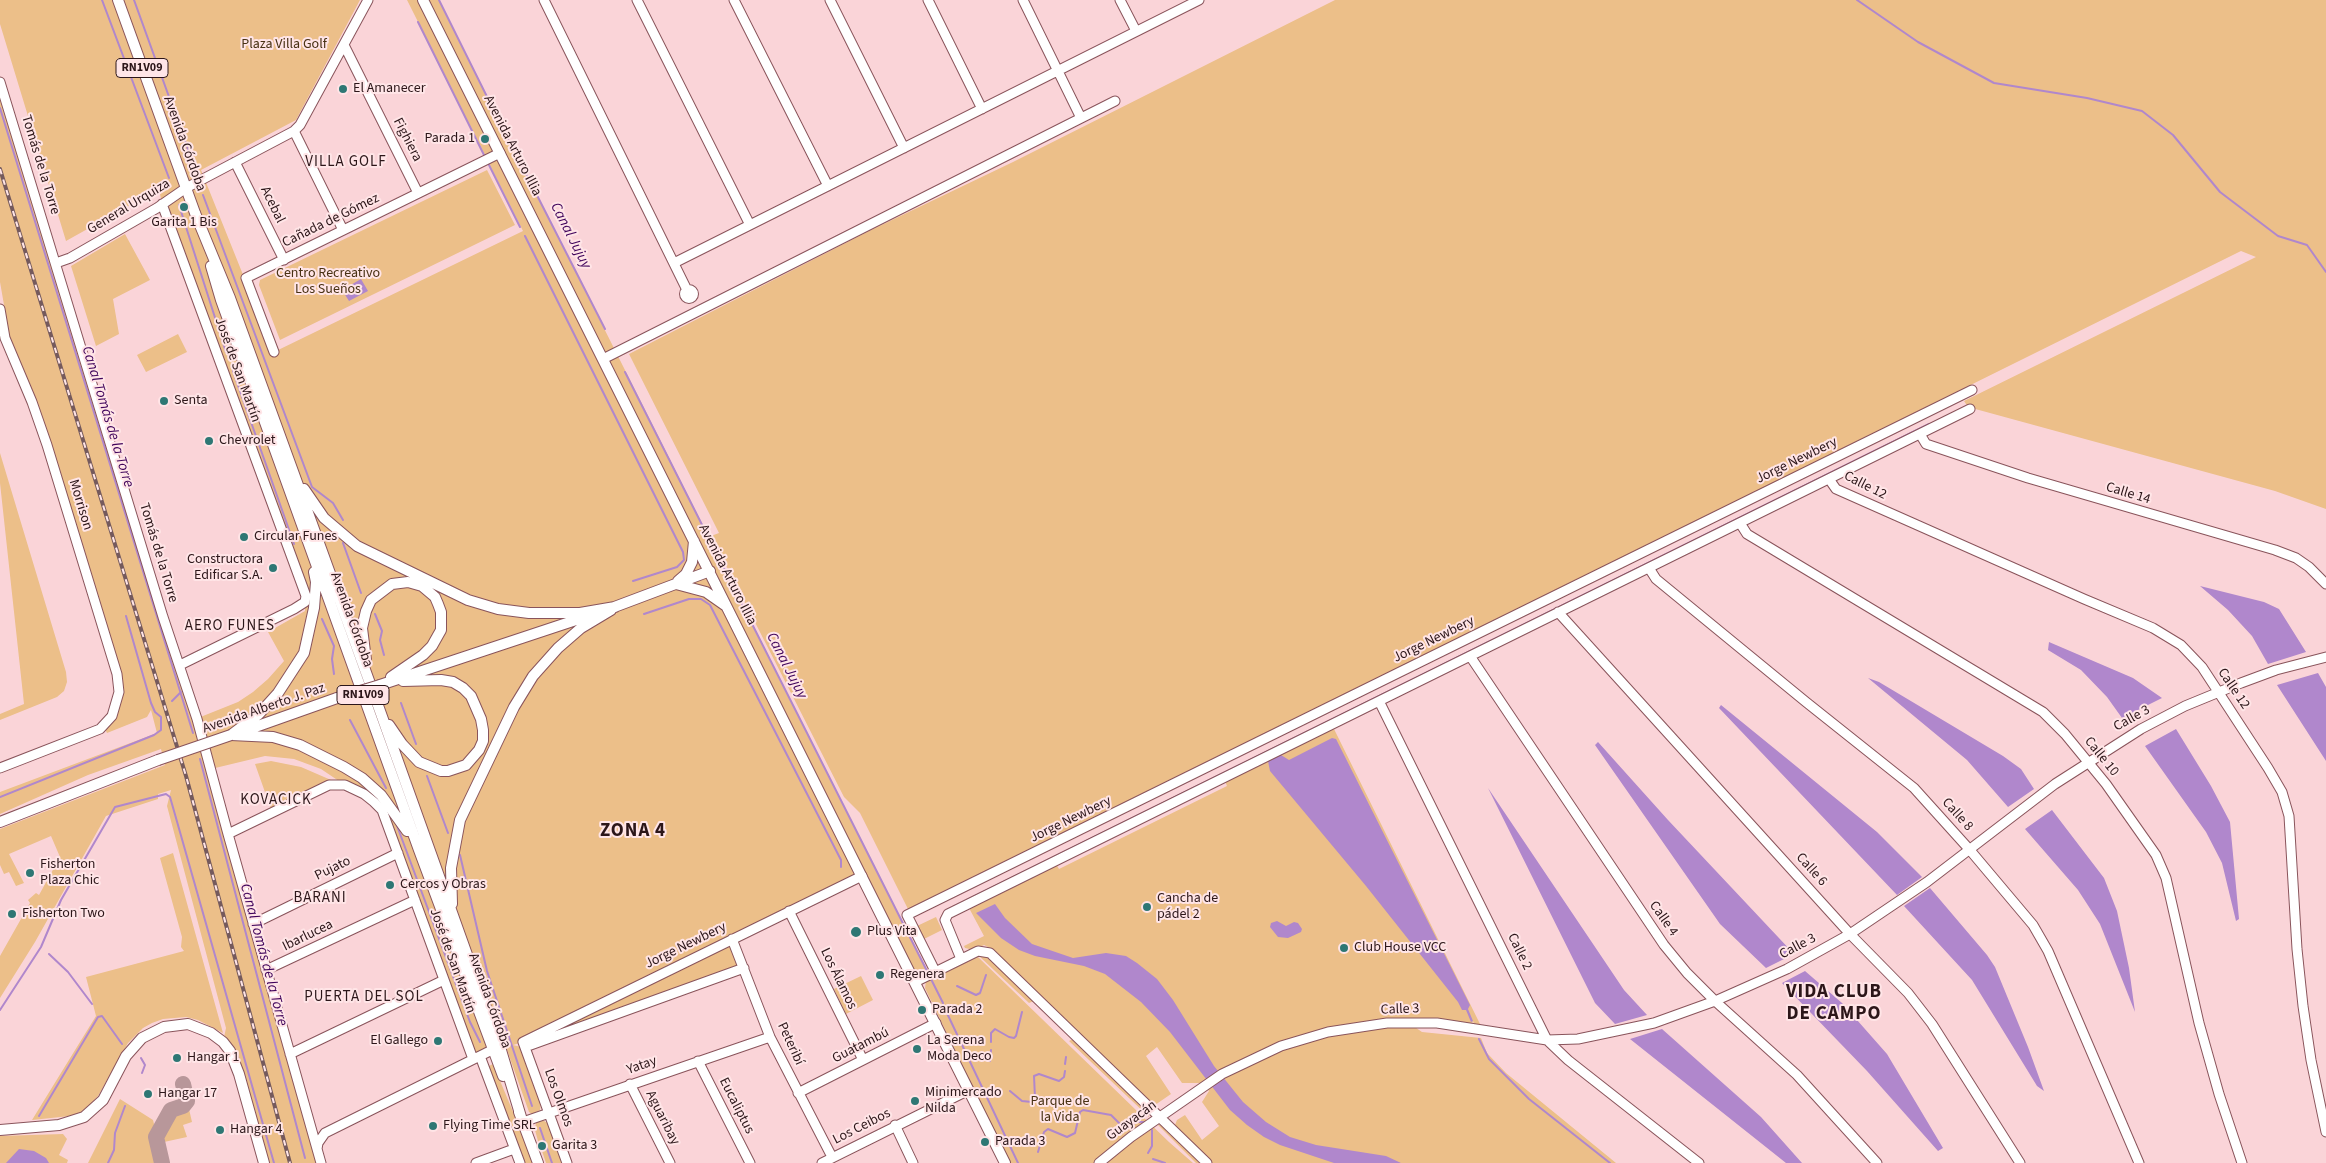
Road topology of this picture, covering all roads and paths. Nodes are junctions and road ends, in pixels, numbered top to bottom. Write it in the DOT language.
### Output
graph roads {
  1 [pos="118,0"];
  2 [pos="368,0"];
  3 [pos="423,0"];
  4 [pos="544,0"];
  5 [pos="637,0"];
  6 [pos="734,0"];
  7 [pos="830,0"];
  8 [pos="928,0"];
  9 [pos="1023,0"];
  10 [pos="1120,0"];
  11 [pos="1198,0"];
  12 [pos="1136,31"];
  13 [pos="344,45"];
  14 [pos="1058,71"];
  15 [pos="0,82"];
  16 [pos="1115,101"];
  17 [pos="982,109"];
  18 [pos="1082,118"];
  19 [pos="294,131"];
  20 [pos="904,148"];
  21 [pos="500,153"];
  22 [pos="235,162"];
  23 [pos="828,186"];
  24 [pos="186,188"];
  25 [pos="418,193"];
  26 [pos="162,204"];
  27 [pos="195,213"];
  28 [pos="750,225"];
  29 [pos="343,230"];
  30 [pos="284,260"];
  31 [pos="56,263"];
  32 [pos="674,264"];
  33 [pos="687,290"];
  34 [pos="0,309"];
  35 [pos="274,352"];
  36 [pos="603,359"];
  37 [pos="1972,390"];
  38 [pos="1970,409"];
  39 [pos="1920,434"];
  40 [pos="293,473"];
  41 [pos="1829,479"];
  42 [pos="1740,523"];
  43 [pos="308,540"];
  44 [pos="694,541"];
  45 [pos="1649,568"];
  46 [pos="710,571"];
  47 [pos="675,583"];
  48 [pos="2326,584"];
  49 [pos="615,607"];
  50 [pos="728,607"];
  51 [pos="1558,612"];
  52 [pos="1470,656"];
  53 [pos="2326,656"];
  54 [pos="180,665"];
  55 [pos="369,681"];
  56 [pos="380,685"];
  57 [pos="2219,693"];
  58 [pos="1379,701"];
  59 [pos="380,711"];
  60 [pos="230,735"];
  61 [pos="2088,762"];
  62 [pos="0,768"];
  63 [pos="0,822"];
  64 [pos="228,834"];
  65 [pos="1969,849"];
  66 [pos="419,850"];
  67 [pos="398,853"];
  68 [pos="862,876"];
  69 [pos="415,900"];
  70 [pos="789,911"];
  71 [pos="452,913"];
  72 [pos="253,924"];
  73 [pos="1850,934"];
  74 [pos="732,939"];
  75 [pos="964,958"];
  76 [pos="744,968"];
  77 [pos="266,970"];
  78 [pos="935,972"];
  79 [pos="444,980"];
  80 [pos="915,982"];
  81 [pos="1715,1001"];
  82 [pos="936,1023"];
  83 [pos="770,1036"];
  84 [pos="1547,1040"];
  85 [pos="524,1044"];
  86 [pos="492,1050"];
  87 [pos="290,1054"];
  88 [pos="476,1058"];
  89 [pos="863,1060"];
  90 [pos="698,1061"];
  91 [pos="630,1084"];
  92 [pos="1207,1085"];
  93 [pos="969,1090"];
  94 [pos="798,1093"];
  95 [pos="549,1113"];
  96 [pos="1160,1117"];
  97 [pos="522,1120"];
  98 [pos="894,1125"];
  99 [pos="0,1130"];
  100 [pos="2326,1132"];
  101 [pos="317,1148"];
  102 [pos="514,1149"];
  103 [pos="832,1157"];
  104 [pos="264,1163"];
  105 [pos="315,1163"];
  106 [pos="321,1163"];
  107 [pos="476,1163"];
  108 [pos="520,1163"];
  109 [pos="538,1163"];
  110 [pos="567,1163"];
  111 [pos="670,1163"];
  112 [pos="750,1163"];
  113 [pos="822,1163"];
  114 [pos="914,1163"];
  115 [pos="1005,1163"];
  116 [pos="1099,1163"];
  117 [pos="1207,1163"];
  118 [pos="1699,1163"];
  119 [pos="1876,1163"];
  120 [pos="2020,1163"];
  121 [pos="2139,1163"];
  122 [pos="2242,1163"];
  1 -- 24 [label="main road, Avenida Córdoba / RN1V09"];
  2 -- 13 [label="street, General Urquiza"];
  3 -- 21 [label="main road, Avenida Arturo Illia"];
  4 -- 32 [label="street"];
  5 -- 28 [label="street"];
  6 -- 23 [label="street"];
  7 -- 20 [label="street"];
  8 -- 17 [label="street"];
  9 -- 14 [label="street"];
  10 -- 12 [label="street"];
  11 -- 12 [label="street"];
  12 -- 14 [label="street"];
  13 -- 19 [label="street, General Urquiza"];
  13 -- 25 [label="street, Fighiera"];
  14 -- 17 [label="street"];
  14 -- 18 [label="street"];
  15 -- 31 [label="street, Tomás de la Torre"];
  16 -- 18 [label="street"];
  17 -- 20 [label="street"];
  18 -- 36 [label="street"];
  19 -- 22 [label="street, General Urquiza"];
  19 -- 29 [label="street"];
  20 -- 23 [label="street"];
  21 -- 25 [label="street, Cañada de Gómez"];
  21 -- 36 [label="main road, Avenida Arturo Illia"];
  22 -- 24 [label="street, General Urquiza"];
  22 -- 30 [label="street, Acebal"];
  23 -- 28 [label="street"];
  24 -- 26 [label="street, General Urquiza"];
  24 -- 27 [label="main road, Avenida Córdoba / RN1V09"];
  25 -- 29 [label="street, Cañada de Gómez"];
  26 -- 31 [label="street, General Urquiza"];
  26 -- 54 [label="street, José de San Martín"];
  27 -- 40 [label="main road, Avenida Córdoba / RN1V09"];
  27 -- 43 [label="main road, Avenida Córdoba / RN1V09"];
  28 -- 32 [label="street"];
  29 -- 30 [label="street, Cañada de Gómez"];
  30 -- 35 [label="street, Cañada de Gómez"];
  31 -- 54 [label="street, Tomás de la Torre"];
  32 -- 33 [label="street"];
  34 -- 62 [label="street, Morrison"];
  36 -- 44 [label="main road, Avenida Arturo Illia"];
  37 -- 78 [label="street, Jorge Newbery"];
  38 -- 39 [label="street"];
  39 -- 41 [label="street"];
  39 -- 48 [label="street, Calle 14"];
  40 -- 49 [label="main road"];
  40 -- 55 [label="main road, Avenida Córdoba / RN1V09"];
  41 -- 42 [label="street"];
  41 -- 57 [label="street, Calle 12"];
  42 -- 45 [label="street"];
  42 -- 61 [label="street, Calle 10"];
  43 -- 60 [label="main road"];
  43 -- 66 [label="main road, Avenida Córdoba / RN1V09"];
  44 -- 46 [label="main road, Avenida Arturo Illia"];
  44 -- 47 [label="main road"];
  45 -- 51 [label="street"];
  45 -- 65 [label="street, Calle 8"];
  46 -- 47 [label="main road, Avenida Alberto J. Paz"];
  46 -- 50 [label="main road, Avenida Arturo Illia"];
  47 -- 49 [label="main road, Avenida Alberto J. Paz"];
  47 -- 50 [label="main road"];
  49 -- 56 [label="main road, Avenida Alberto J. Paz"];
  49 -- 71 [label="main road"];
  50 -- 68 [label="main road, Avenida Arturo Illia"];
  51 -- 52 [label="street"];
  51 -- 73 [label="street, Calle 6"];
  52 -- 58 [label="street"];
  52 -- 81 [label="street, Calle 4"];
  53 -- 57 [label="street, Calle 3"];
  54 -- 64 [label="street, Tomás de la Torre"];
  55 -- 56 [label="main road"];
  55 -- 59 [label="main road, Avenida Córdoba / RN1V09"];
  56 -- 59 [label="main road"];
  56 -- 60 [label="main road, Avenida Alberto J. Paz, bridge"];
  57 -- 61 [label="street, Calle 3"];
  57 -- 100 [label="street, Calle 12"];
  58 -- 75 [label="street"];
  58 -- 84 [label="street, Calle 2"];
  59 -- 71 [label="main road, Avenida Córdoba / RN1V09"];
  60 -- 63 [label="main road, Avenida Alberto J. Paz, bridge"];
  60 -- 66 [label="main road"];
  61 -- 65 [label="street, Calle 3"];
  61 -- 122 [label="street, Calle 10"];
  64 -- 67 [label="street, José de San Martín"];
  64 -- 72 [label="street, Tomás de la Torre"];
  65 -- 73 [label="street, Calle 3"];
  65 -- 121 [label="street, Calle 8"];
  66 -- 86 [label="main road, Avenida Córdoba / RN1V09"];
  67 -- 69 [label="street, José de San Martín"];
  67 -- 72 [label="street, Pujato"];
  68 -- 70 [label="street, Jorge Newbery"];
  68 -- 80 [label="main road, Avenida Arturo Illia"];
  69 -- 77 [label="street, Ibarlucea"];
  69 -- 79 [label="street, José de San Martín"];
  70 -- 74 [label="street, Jorge Newbery"];
  70 -- 89 [label="street, Los Álamos"];
  71 -- 97 [label="main road, Avenida Córdoba / RN1V09"];
  72 -- 77 [label="street, Tomás de la Torre"];
  73 -- 81 [label="street, Calle 3"];
  73 -- 120 [label="street, Calle 6"];
  74 -- 76 [label="street, Peteribí"];
  74 -- 85 [label="street, Jorge Newbery"];
  75 -- 78 [label="street"];
  75 -- 96 [label="street"];
  76 -- 83 [label="street, Peteribí"];
  76 -- 85 [label="street"];
  77 -- 87 [label="street, Tomás de la Torre"];
  78 -- 80 [label="street"];
  79 -- 87 [label="street"];
  79 -- 88 [label="street, José de San Martín"];
  80 -- 82 [label="main road, Avenida Arturo Illia"];
  81 -- 84 [label="street, Calle 3"];
  81 -- 119 [label="street, Calle 4"];
  82 -- 89 [label="street, Guatambú"];
  82 -- 93 [label="main road, Avenida Arturo Illia"];
  83 -- 90 [label="street, Yatay"];
  83 -- 94 [label="street, Peteribí"];
  84 -- 92 [label="street, Calle 3"];
  84 -- 118 [label="street, Calle 2"];
  85 -- 95 [label="street, Los Olmos"];
  86 -- 88 [label="street"];
  86 -- 97 [label="main road, Avenida Córdoba / RN1V09"];
  87 -- 101 [label="street, Tomás de la Torre"];
  88 -- 101 [label="street"];
  88 -- 102 [label="street, José de San Martín"];
  89 -- 94 [label="street, Guatambú"];
  90 -- 91 [label="street, Yatay"];
  90 -- 112 [label="street, Eucaliptus"];
  91 -- 95 [label="street, Yatay"];
  91 -- 111 [label="street, Aguaribay"];
  92 -- 96 [label="street, Guayacán"];
  93 -- 98 [label="street, Los Ceibos"];
  93 -- 115 [label="main road, Avenida Arturo Illia"];
  94 -- 103 [label="street, Peteribí"];
  95 -- 97 [label="street, Yatay"];
  95 -- 110 [label="street, Los Olmos"];
  96 -- 116 [label="street, Guayacán"];
  96 -- 117 [label="street"];
  97 -- 109 [label="main road, Avenida Córdoba / RN1V09"];
  98 -- 103 [label="street, Los Ceibos"];
  98 -- 114 [label="street"];
  99 -- 104 [label="main road"];
  101 -- 105 [label="street"];
  101 -- 106 [label="street, Tomás de la Torre"];
  102 -- 107 [label="street"];
  102 -- 108 [label="street, José de San Martín"];
  103 -- 113 [label="street, Los Ceibos"];
}
